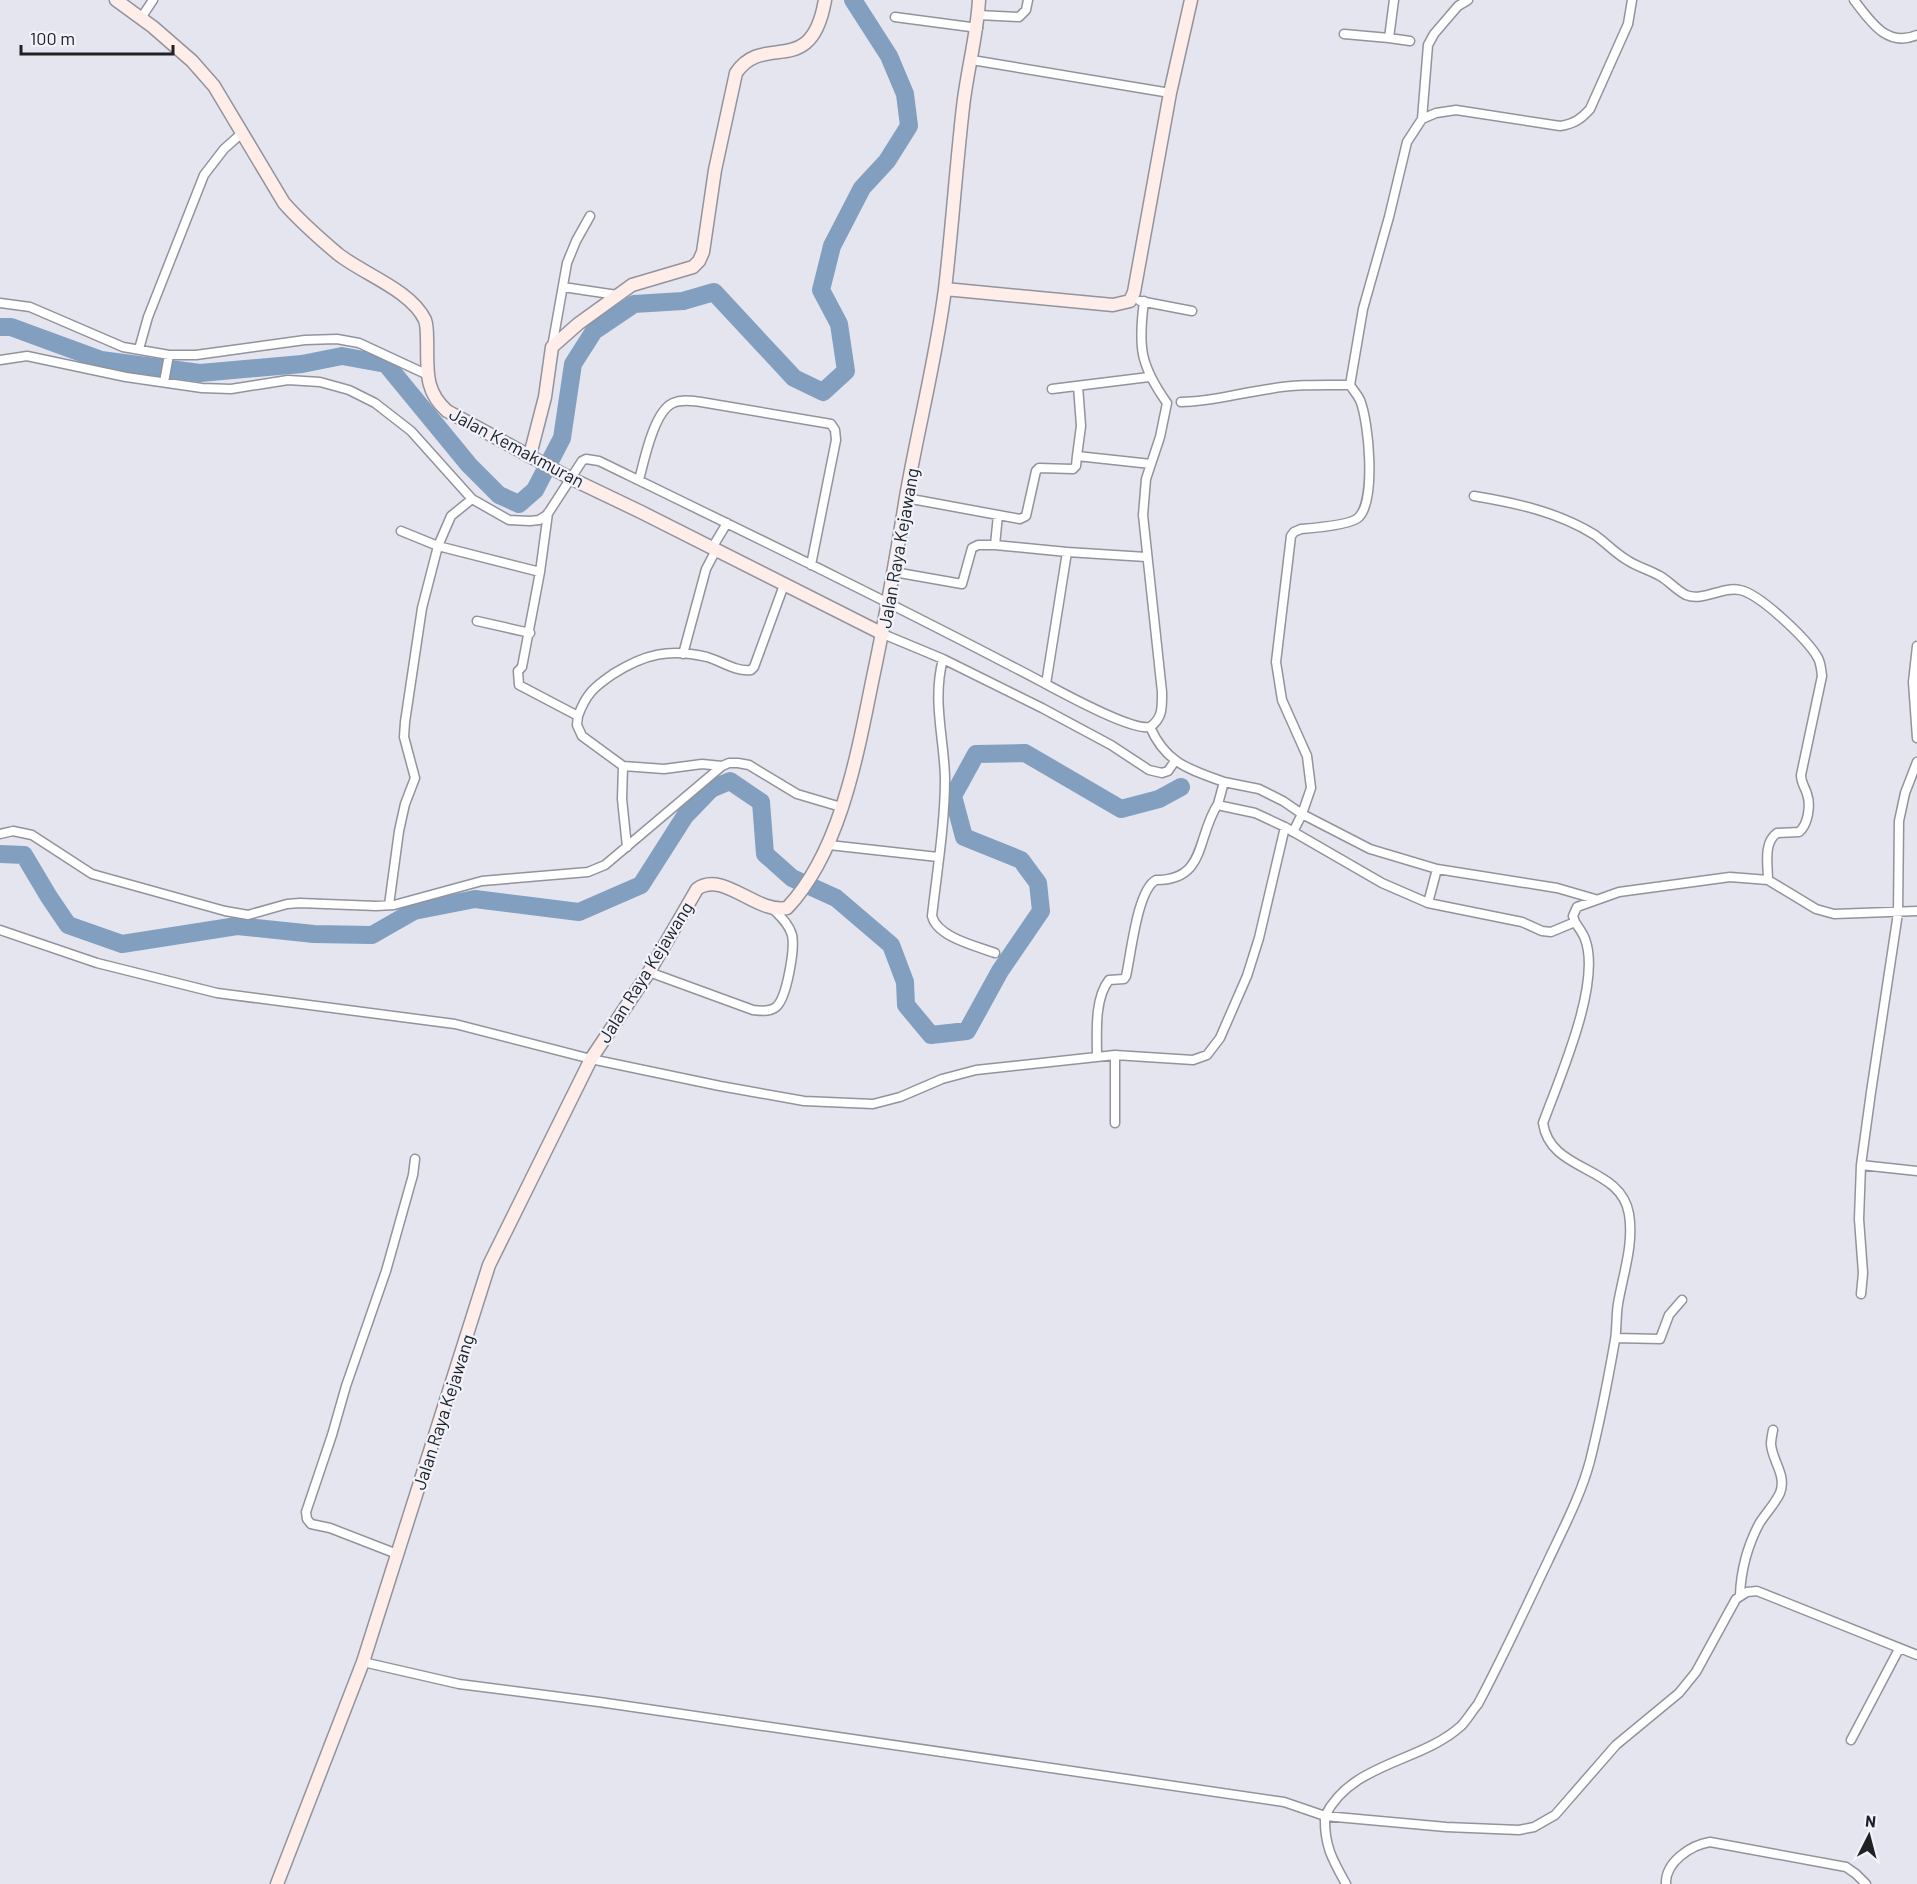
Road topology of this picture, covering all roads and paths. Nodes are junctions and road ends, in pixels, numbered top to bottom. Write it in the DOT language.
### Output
graph roads {
  1 [pos="116,0"];
  2 [pos="153,0"];
  3 [pos="979,0"];
  4 [pos="1028,0"];
  5 [pos="1191,0"];
  6 [pos="1394,0"];
  7 [pos="1468,0"];
  8 [pos="1632,0"];
  9 [pos="1854,0"];
  10 [pos="823,2"];
  11 [pos="141,18"];
  12 [pos="895,18"];
  13 [pos="978,21"];
  14 [pos="1344,34"];
  15 [pos="1917,35"];
  16 [pos="1389,38"];
  17 [pos="1410,41"];
  18 [pos="972,60"];
  19 [pos="1170,93"];
  20 [pos="1422,119"];
  21 [pos="242,133"];
  22 [pos="590,216"];
  23 [pos="563,287"];
  24 [pos="945,289"];
  25 [pos="617,295"];
  26 [pos="1130,301"];
  27 [pos="1144,301"];
  28 [pos="0,303"];
  29 [pos="1192,311"];
  30 [pos="552,347"];
  31 [pos="139,350"];
  32 [pos="168,359"];
  33 [pos="0,360"];
  34 [pos="428,375"];
  35 [pos="1149,377"];
  36 [pos="165,379"];
  37 [pos="1350,385"];
  38 [pos="1078,386"];
  39 [pos="1052,389"];
  40 [pos="1180,402"];
  41 [pos="530,455"];
  42 [pos="1077,456"];
  43 [pos="1151,464"];
  44 [pos="570,478"];
  45 [pos="639,480"];
  46 [pos="1474,496"];
  47 [pos="906,498"];
  48 [pos="472,499"];
  49 [pos="548,513"];
  50 [pos="998,515"];
  51 [pos="725,525"];
  52 [pos="401,531"];
  53 [pos="995,545"];
  54 [pos="438,546"];
  55 [pos="714,548"];
  56 [pos="1067,552"];
  57 [pos="1146,557"];
  58 [pos="811,565"];
  59 [pos="540,572"];
  60 [pos="894,572"];
  61 [pos="784,585"];
  62 [pos="889,604"];
  63 [pos="477,621"];
  64 [pos="530,633"];
  65 [pos="883,633"];
  66 [pos="1917,646"];
  67 [pos="683,654"];
  68 [pos="943,659"];
  69 [pos="1046,684"];
  70 [pos="578,716"];
  71 [pos="1149,727"];
  72 [pos="1917,738"];
  73 [pos="1176,762"];
  74 [pos="1917,762"];
  75 [pos="623,766"];
  76 [pos="722,766"];
  77 [pos="1224,782"];
  78 [pos="1218,804"];
  79 [pos="841,807"];
  80 [pos="1302,815"];
  81 [pos="1285,827"];
  82 [pos="1295,829"];
  83 [pos="0,834"];
  84 [pos="829,845"];
  85 [pos="627,847"];
  86 [pos="938,857"];
  87 [pos="1437,869"];
  88 [pos="1768,880"];
  89 [pos="1429,899"];
  90 [pos="1595,899"];
  91 [pos="389,905"];
  92 [pos="773,909"];
  93 [pos="1917,911"];
  94 [pos="1898,913"];
  95 [pos="1571,924"];
  96 [pos="0,930"];
  97 [pos="994,952"];
  98 [pos="649,972"];
  99 [pos="1097,1057"];
  100 [pos="591,1059"];
  101 [pos="1115,1059"];
  102 [pos="1115,1123"];
  103 [pos="415,1159"];
  104 [pos="1861,1166"];
  105 [pos="1917,1171"];
  106 [pos="1861,1294"];
  107 [pos="1682,1300"];
  108 [pos="1616,1338"];
  109 [pos="1773,1430"];
  110 [pos="398,1554"];
  111 [pos="1740,1595"];
  112 [pos="1899,1649"];
  113 [pos="1917,1655"];
  114 [pos="363,1662"];
  115 [pos="1851,1740"];
  116 [pos="1325,1816"];
  117 [pos="277,1884"];
  118 [pos="1346,1884"];
  119 [pos="1666,1884"];
  120 [pos="1866,1884"];
  1 -- 11 [label="street, Jalan Kemakmuran"];
  2 -- 11 [label="street"];
  3 -- 13 [label="street, Jalan Raya Kejawang"];
  4 -- 13 [label="street"];
  5 -- 19 [label="street"];
  6 -- 16 [label="street"];
  7 -- 20 [label="street"];
  8 -- 20 [label="street"];
  9 -- 15 [label="street"];
  10 -- 25 [label="street"];
  11 -- 21 [label="street, Jalan Kemakmuran"];
  12 -- 13 [label="street"];
  13 -- 18 [label="street, Jalan Raya Kejawang"];
  14 -- 16 [label="street"];
  16 -- 17 [label="street"];
  18 -- 19 [label="street"];
  18 -- 24 [label="street, Jalan Raya Kejawang"];
  19 -- 26 [label="street"];
  20 -- 37 [label="street"];
  21 -- 31 [label="street"];
  21 -- 34 [label="street, Jalan Kemakmuran"];
  22 -- 23 [label="street"];
  23 -- 25 [label="street"];
  23 -- 30 [label="street"];
  24 -- 26 [label="street"];
  24 -- 47 [label="street, Jalan Raya Kejawang"];
  25 -- 30 [label="street"];
  26 -- 27 [label="street"];
  27 -- 29 [label="street"];
  27 -- 35 [label="street"];
  28 -- 31 [label="street"];
  30 -- 41 [label="street"];
  31 -- 32 [label="street"];
  32 -- 34 [label="street"];
  32 -- 36 [label="street"];
  33 -- 36 [label="street"];
  34 -- 41 [label="street, Jalan Kemakmuran"];
  35 -- 38 [label="street"];
  35 -- 43 [label="street"];
  36 -- 48 [label="street"];
  37 -- 40 [label="street"];
  37 -- 80 [label="street"];
  38 -- 39 [label="street"];
  38 -- 42 [label="street"];
  41 -- 44 [label="street, Jalan Kemakmuran"];
  42 -- 43 [label="street"];
  42 -- 50 [label="street"];
  43 -- 57 [label="street"];
  44 -- 45 [label="street"];
  44 -- 49 [label="street"];
  44 -- 55 [label="street, Jalan Kemakmuran"];
  45 -- 51 [label="street"];
  45 -- 58 [label="street"];
  46 -- 88 [label="street"];
  47 -- 50 [label="street"];
  47 -- 60 [label="street, Jalan Raya Kejawang"];
  48 -- 49 [label="street"];
  48 -- 54 [label="street"];
  49 -- 59 [label="street"];
  50 -- 53 [label="street"];
  51 -- 55 [label="street"];
  51 -- 58 [label="street"];
  52 -- 54 [label="street"];
  53 -- 56 [label="street"];
  53 -- 60 [label="street"];
  54 -- 59 [label="street"];
  54 -- 91 [label="street"];
  55 -- 61 [label="street, Jalan Kemakmuran"];
  55 -- 67 [label="street"];
  56 -- 57 [label="street"];
  56 -- 69 [label="street"];
  57 -- 71 [label="street"];
  58 -- 62 [label="street"];
  59 -- 64 [label="street"];
  60 -- 62 [label="street, Jalan Raya Kejawang"];
  61 -- 65 [label="street, Jalan Kemakmuran"];
  61 -- 67 [label="street"];
  62 -- 65 [label="street, Jalan Raya Kejawang"];
  62 -- 69 [label="street"];
  63 -- 64 [label="street"];
  64 -- 70 [label="street"];
  65 -- 68 [label="street"];
  65 -- 79 [label="street, Jalan Raya Kejawang"];
  66 -- 72 [label="street"];
  67 -- 70 [label="street"];
  68 -- 73 [label="street"];
  68 -- 86 [label="street"];
  69 -- 71 [label="street"];
  70 -- 75 [label="street"];
  71 -- 73 [label="street"];
  73 -- 77 [label="street"];
  74 -- 94 [label="street"];
  75 -- 76 [label="street"];
  75 -- 85 [label="street"];
  76 -- 79 [label="street"];
  76 -- 85 [label="street"];
  77 -- 78 [label="street"];
  77 -- 80 [label="street"];
  78 -- 81 [label="street"];
  78 -- 99 [label="street"];
  79 -- 84 [label="street, Jalan Raya Kejawang"];
  80 -- 82 [label="street"];
  80 -- 87 [label="street"];
  81 -- 82 [label="street"];
  81 -- 101 [label="street"];
  82 -- 89 [label="street"];
  83 -- 91 [label="street"];
  84 -- 86 [label="street"];
  84 -- 92 [label="street, Jalan Raya Kejawang"];
  85 -- 91 [label="street"];
  86 -- 97 [label="street"];
  87 -- 89 [label="street"];
  87 -- 90 [label="street"];
  88 -- 90 [label="street"];
  88 -- 94 [label="street"];
  89 -- 95 [label="street"];
  90 -- 95 [label="street"];
  92 -- 98 [label="street, Jalan Raya Kejawang"];
  92 -- 98 [label="street"];
  93 -- 94 [label="street"];
  94 -- 104 [label="street"];
  95 -- 108 [label="street"];
  96 -- 100 [label="street"];
  98 -- 100 [label="street, Jalan Raya Kejawang"];
  99 -- 100 [label="street"];
  99 -- 101 [label="street"];
  100 -- 110 [label="street, Jalan Raya Kejawang"];
  101 -- 102 [label="street"];
  103 -- 110 [label="street"];
  104 -- 105 [label="street"];
  104 -- 106 [label="street"];
  107 -- 108 [label="street"];
  108 -- 116 [label="street"];
  109 -- 111 [label="street"];
  110 -- 114 [label="street, Jalan Raya Kejawang"];
  111 -- 112 [label="street"];
  111 -- 116 [label="street"];
  112 -- 113 [label="street"];
  112 -- 115 [label="street"];
  114 -- 116 [label="street"];
  114 -- 117 [label="street, Jalan Raya Kejawang"];
  116 -- 118 [label="street"];
  119 -- 120 [label="street"];
}
